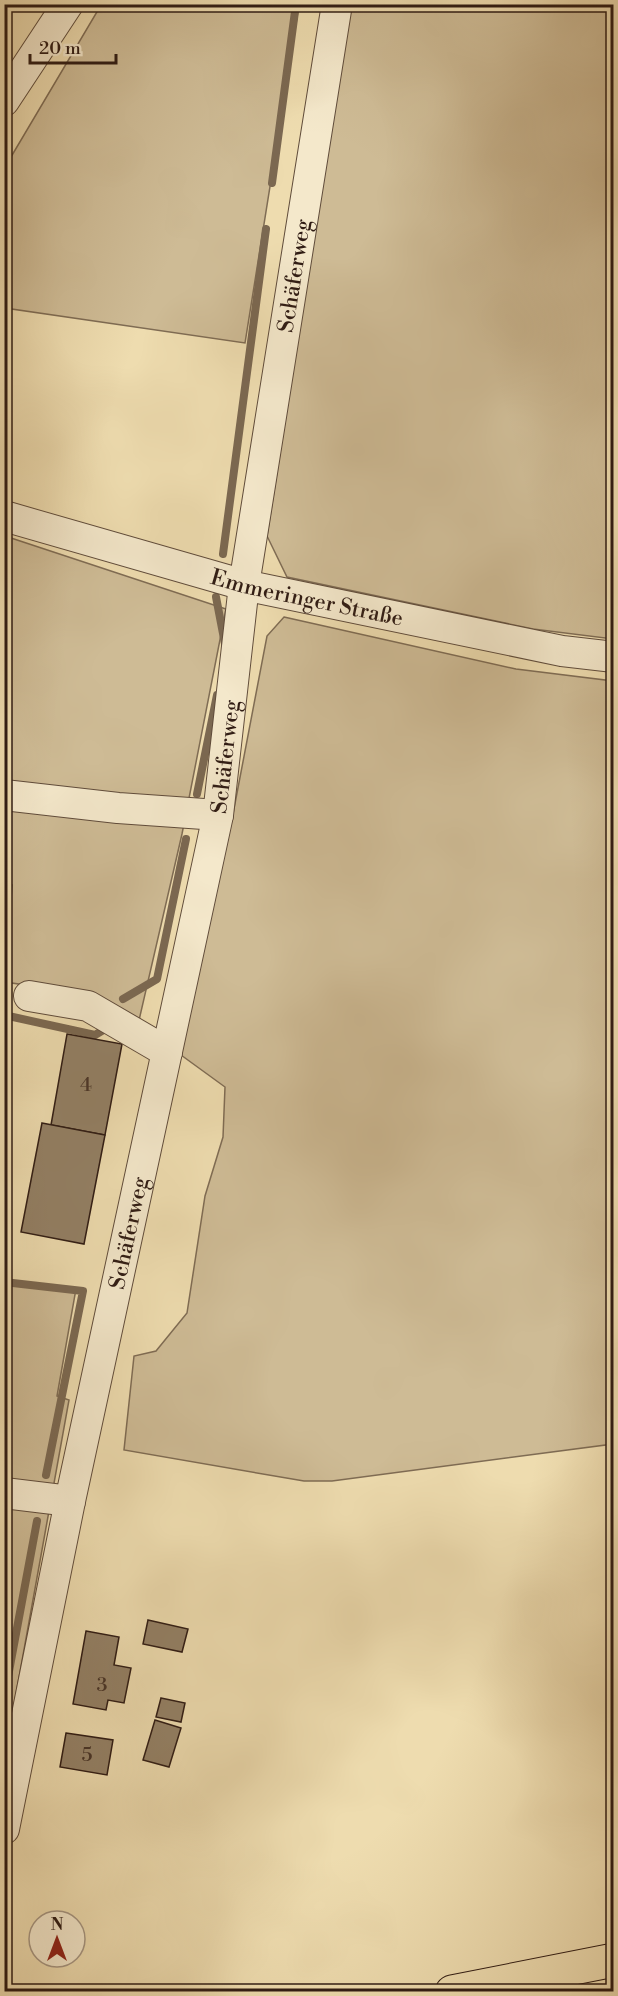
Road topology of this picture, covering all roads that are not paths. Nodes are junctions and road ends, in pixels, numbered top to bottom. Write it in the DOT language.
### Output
graph roads {
  1 [pos="69,4"];
  2 [pos="337,4"];
  3 [pos="4,102"];
  4 [pos="4,516"];
  5 [pos="244,585"];
  6 [pos="614,657"];
  7 [pos="4,795"];
  8 [pos="218,815"];
  9 [pos="29,996"];
  10 [pos="167,1052"];
  11 [pos="4,1493"];
  12 [pos="70,1502"];
  13 [pos="4,1829"];
  14 [pos="614,1960"];
  15 [pos="452,1992"];
  1 -- 3 [label="street"];
  2 -- 5 [label="street, Schäferweg"];
  4 -- 5 [label="street, Emmeringer Straße"];
  5 -- 6 [label="street, Emmeringer Straße"];
  5 -- 8 [label="street, Schäferweg"];
  7 -- 8 [label="street"];
  8 -- 10 [label="street, Schäferweg"];
  9 -- 10 [label="street"];
  10 -- 12 [label="street, Schäferweg"];
  11 -- 12 [label="street"];
  12 -- 13 [label="street, Schäferweg"];
  14 -- 15 [label="highway"];
}
